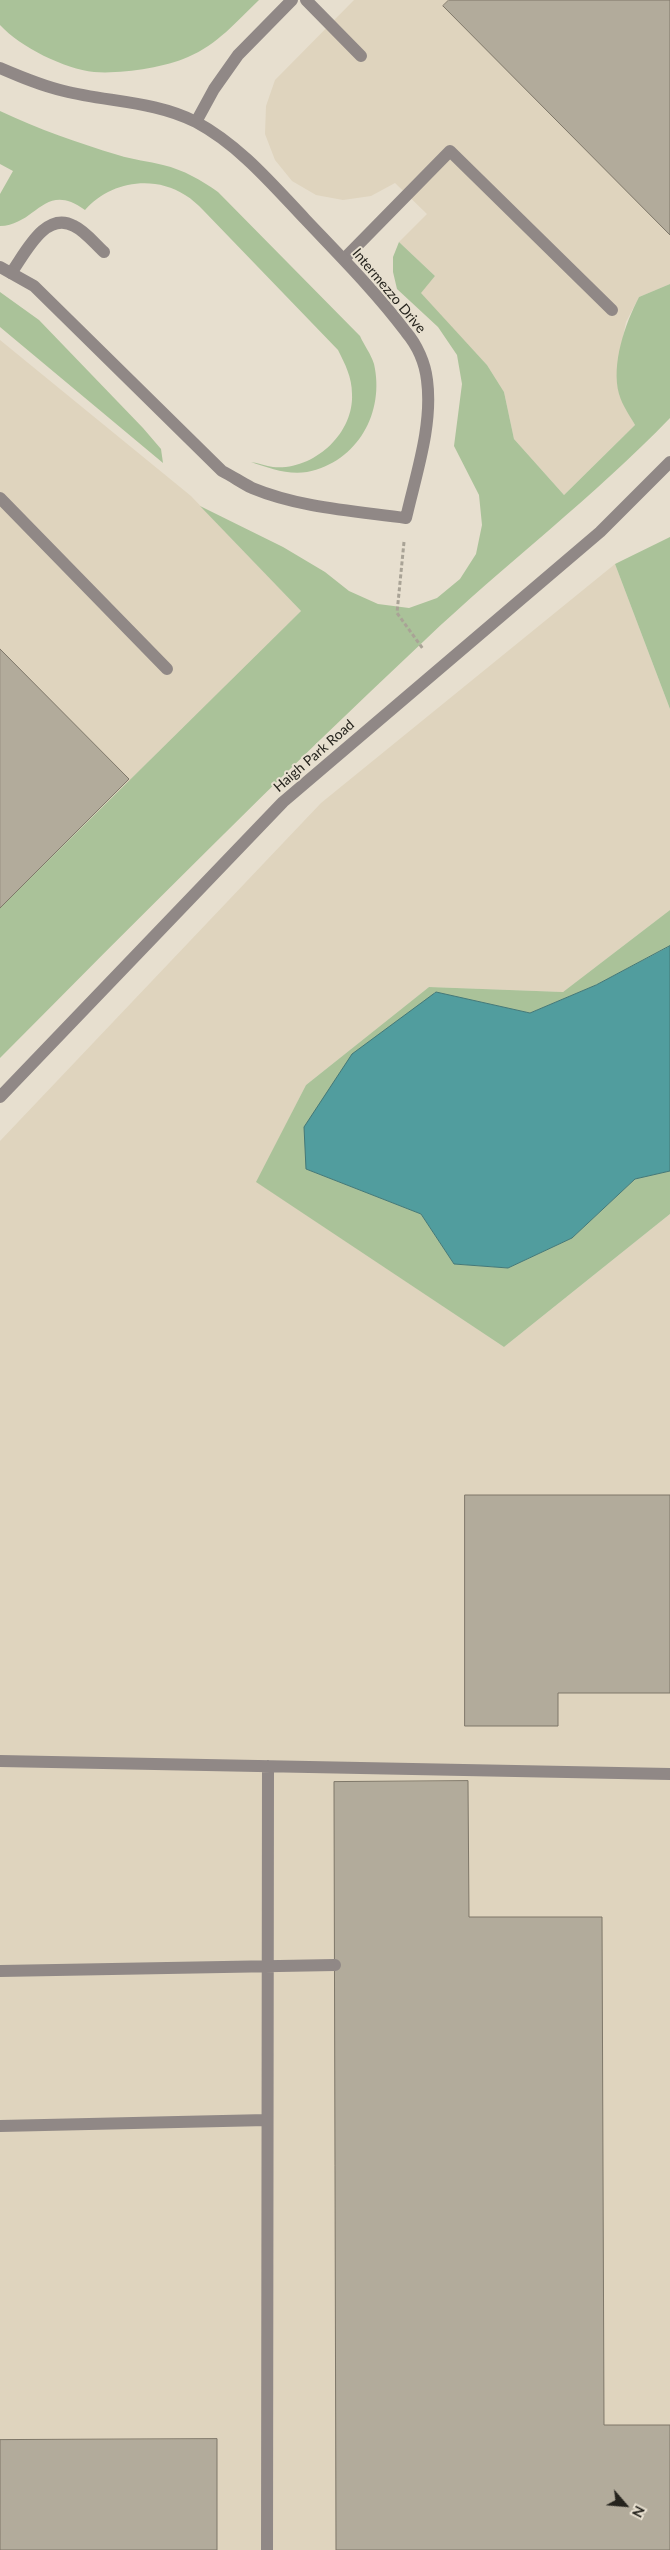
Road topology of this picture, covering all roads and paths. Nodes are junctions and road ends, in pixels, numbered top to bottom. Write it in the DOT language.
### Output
graph roads {
  1 [pos="292,0"];
  2 [pos="306,0"];
  3 [pos="361,56"];
  4 [pos="0,68"];
  5 [pos="196,122"];
  6 [pos="104,252"];
  7 [pos="344,260"];
  8 [pos="6,270"];
  9 [pos="612,310"];
  10 [pos="670,462"];
  11 [pos="0,498"];
  12 [pos="406,518"];
  13 [pos="167,669"];
  14 [pos="438,670"];
  15 [pos="0,1097"];
  16 [pos="0,1761"];
  17 [pos="268,1766"];
  18 [pos="670,1774"];
  19 [pos="268,1966"];
  20 [pos="335,1966"];
  21 [pos="0,1971"];
  22 [pos="267,2120"];
  23 [pos="0,2126"];
  24 [pos="267,2550"];
  1 -- 5 [label="street"];
  2 -- 3 [label="street"];
  4 -- 5 [label="street, Intermezzo Drive"];
  5 -- 7 [label="street, Intermezzo Drive"];
  6 -- 8 [label="street"];
  7 -- 9 [label="street"];
  7 -- 12 [label="street, Intermezzo Drive"];
  8 -- 12 [label="street"];
  10 -- 14 [label="street, Haigh Park Road"];
  11 -- 13 [label="street"];
  12 -- 14 [label="path"];
  14 -- 15 [label="street, Haigh Park Road"];
  16 -- 17 [label="street"];
  17 -- 18 [label="street"];
  17 -- 19 [label="street"];
  19 -- 20 [label="street"];
  19 -- 21 [label="street"];
  19 -- 22 [label="street"];
  22 -- 23 [label="street"];
  22 -- 24 [label="street"];
}
